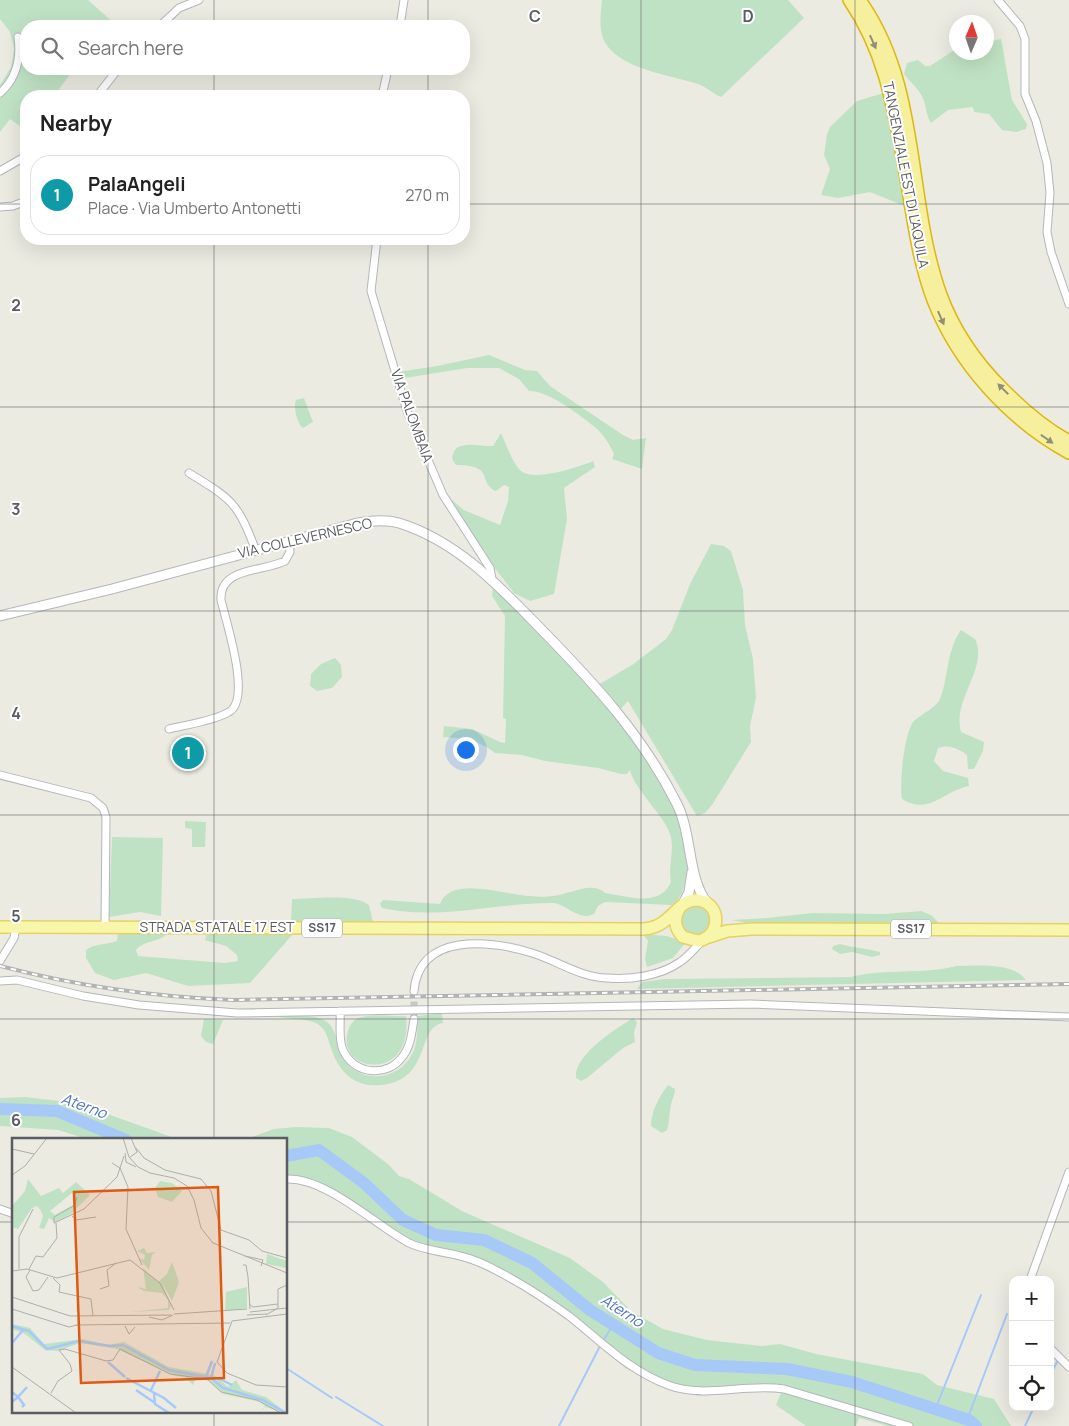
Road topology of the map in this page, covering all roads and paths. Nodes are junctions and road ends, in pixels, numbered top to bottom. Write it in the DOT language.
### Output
graph roads {
  1 [pos="199,0"];
  2 [pos="404,0"];
  3 [pos="849,0"];
  4 [pos="860,0"];
  5 [pos="998,0"];
  6 [pos="166,20"];
  7 [pos="401,20"];
  8 [pos="18,37"];
  9 [pos="113,75"];
  10 [pos="387,75"];
  11 [pos="102,90"];
  12 [pos="383,90"];
  13 [pos="0,93"];
  14 [pos="20,159"];
  15 [pos="0,171"];
  16 [pos="20,203"];
  17 [pos="0,207"];
  18 [pos="376,245"];
  19 [pos="1069,304"];
  20 [pos="1069,441"];
  21 [pos="1069,453"];
  22 [pos="189,473"];
  23 [pos="289,540"];
  24 [pos="255,549"];
  25 [pos="492,579"];
  26 [pos="0,616"];
  27 [pos="168,729"];
  28 [pos="0,775"];
  29 [pos="692,859"];
  30 [pos="680,907"];
  31 [pos="711,907"];
  32 [pos="0,927"];
  33 [pos="16,927"];
  34 [pos="105,928"];
  35 [pos="644,929"];
  36 [pos="752,929"];
  37 [pos="1069,930"];
  38 [pos="706,938"];
  39 [pos="687,939"];
  40 [pos="686,958"];
  41 [pos="0,960"];
  42 [pos="0,981"];
  43 [pos="414,991"];
  44 [pos="340,1012"];
  45 [pos="1069,1017"];
  46 [pos="414,1019"];
  47 [pos="1069,1172"];
  48 [pos="288,1180"];
  49 [pos="0,1209"];
  50 [pos="12,1213"];
  51 [pos="1031,1276"];
  52 [pos="1054,1352"];
  53 [pos="1069,1367"];
  54 [pos="909,1426"];
  1 -- 6 [label="street"];
  2 -- 7 [label="street"];
  3 -- 21 [label="highway, TANGENZIALE EST DI L'AQUILA, one-way"];
  20 -- 4 [label="highway, TANGENZIALE EST DI L'AQUILA, one-way"];
  5 -- 19 [label="street"];
  8 -- 13 [label="street"];
  9 -- 11 [label="street"];
  10 -- 12 [label="street"];
  14 -- 15 [label="street"];
  16 -- 17 [label="street"];
  18 -- 25 [label="street, VIA PALOMBAIA"];
  22 -- 24 [label="street"];
  23 -- 24 [label="street, VIA COLLEVERNESCO"];
  23 -- 25 [label="street, VIA COLLEVERNESCO"];
  23 -- 27 [label="street"];
  24 -- 26 [label="street, VIA COLLEVERNESCO"];
  25 -- 29 [label="street, VIA COLLEVERNESCO"];
  28 -- 34 [label="street"];
  29 -- 30 [label="street, VIA COLLEVERNESCO"];
  29 -- 31 [label="street, VIA COLLEVERNESCO"];
  30 -- 31 [label="main road"];
  30 -- 35 [label="main road, STRADA STATALE 17 EST / SS17"];
  30 -- 39 [label="main road"];
  31 -- 36 [label="main road, SS17"];
  31 -- 38 [label="main road"];
  32 -- 33 [label="main road, STRADA STATALE 17 EST / SS17"];
  33 -- 34 [label="main road, STRADA STATALE 17 EST / SS17"];
  33 -- 41 [label="street"];
  34 -- 35 [label="main road, STRADA STATALE 17 EST / SS17"];
  35 -- 39 [label="main road, STRADA STATALE 17 EST / SS17"];
  36 -- 37 [label="main road, SS17"];
  36 -- 38 [label="main road, SS17"];
  38 -- 39 [label="main road, SS17"];
  38 -- 40 [label="street"];
  39 -- 40 [label="street"];
  40 -- 43 [label="street"];
  42 -- 44 [label="street"];
  44 -- 45 [label="street"];
  44 -- 46 [label="street"];
  47 -- 51 [label="street"];
  48 -- 54 [label="street"];
  49 -- 50 [label="street"];
  52 -- 53 [label="street"];
}
